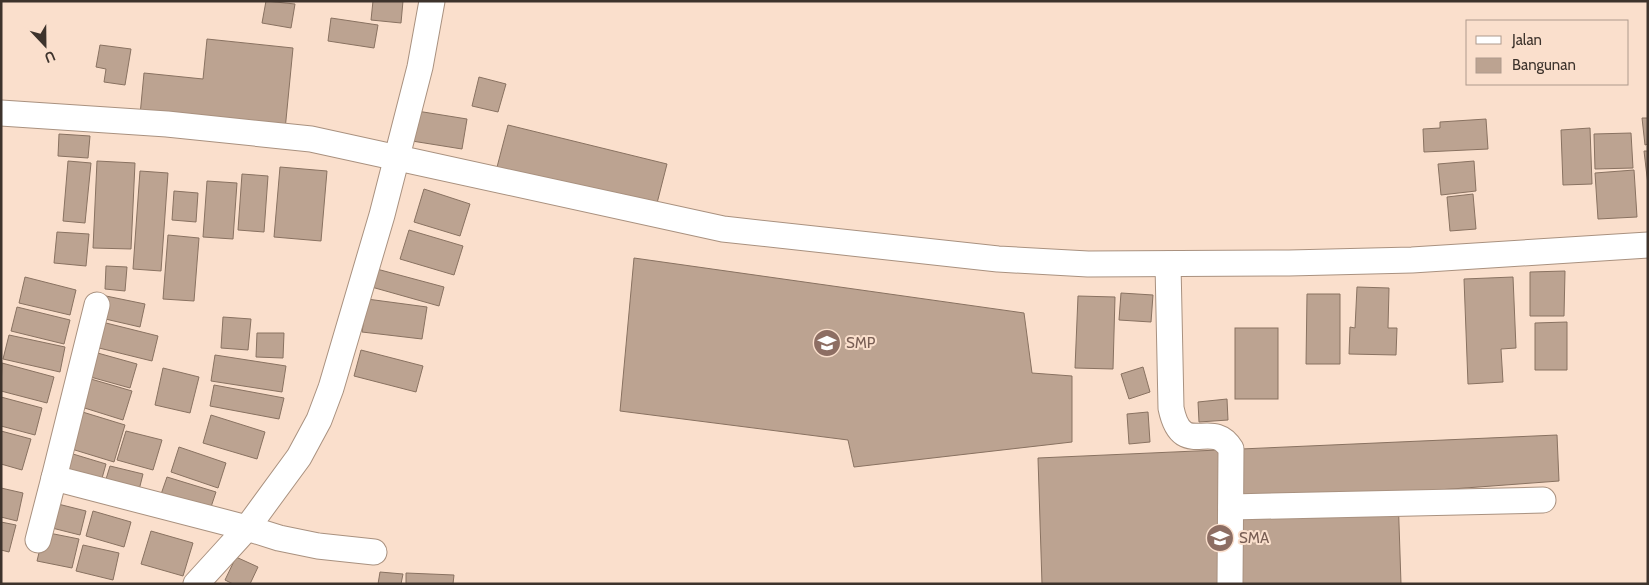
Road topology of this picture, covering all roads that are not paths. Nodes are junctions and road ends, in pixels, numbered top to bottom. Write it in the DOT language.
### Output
graph roads {
  1 [pos="432,1"];
  2 [pos="1,112"];
  3 [pos="395,158"];
  4 [pos="1648,245"];
  5 [pos="1168,264"];
  6 [pos="97,305"];
  7 [pos="54,478"];
  8 [pos="1543,500"];
  9 [pos="1230,507"];
  10 [pos="248,528"];
  11 [pos="38,540"];
  12 [pos="374,552"];
  13 [pos="196,584"];
  14 [pos="1230,584"];
  1 -- 3 [label="street"];
  2 -- 3 [label="street"];
  3 -- 5 [label="street"];
  3 -- 10 [label="street"];
  4 -- 5 [label="street"];
  5 -- 9 [label="street"];
  6 -- 7 [label="street"];
  7 -- 10 [label="street"];
  7 -- 11 [label="street"];
  8 -- 9 [label="street"];
  9 -- 14 [label="street"];
  10 -- 12 [label="street"];
  10 -- 13 [label="street"];
}
